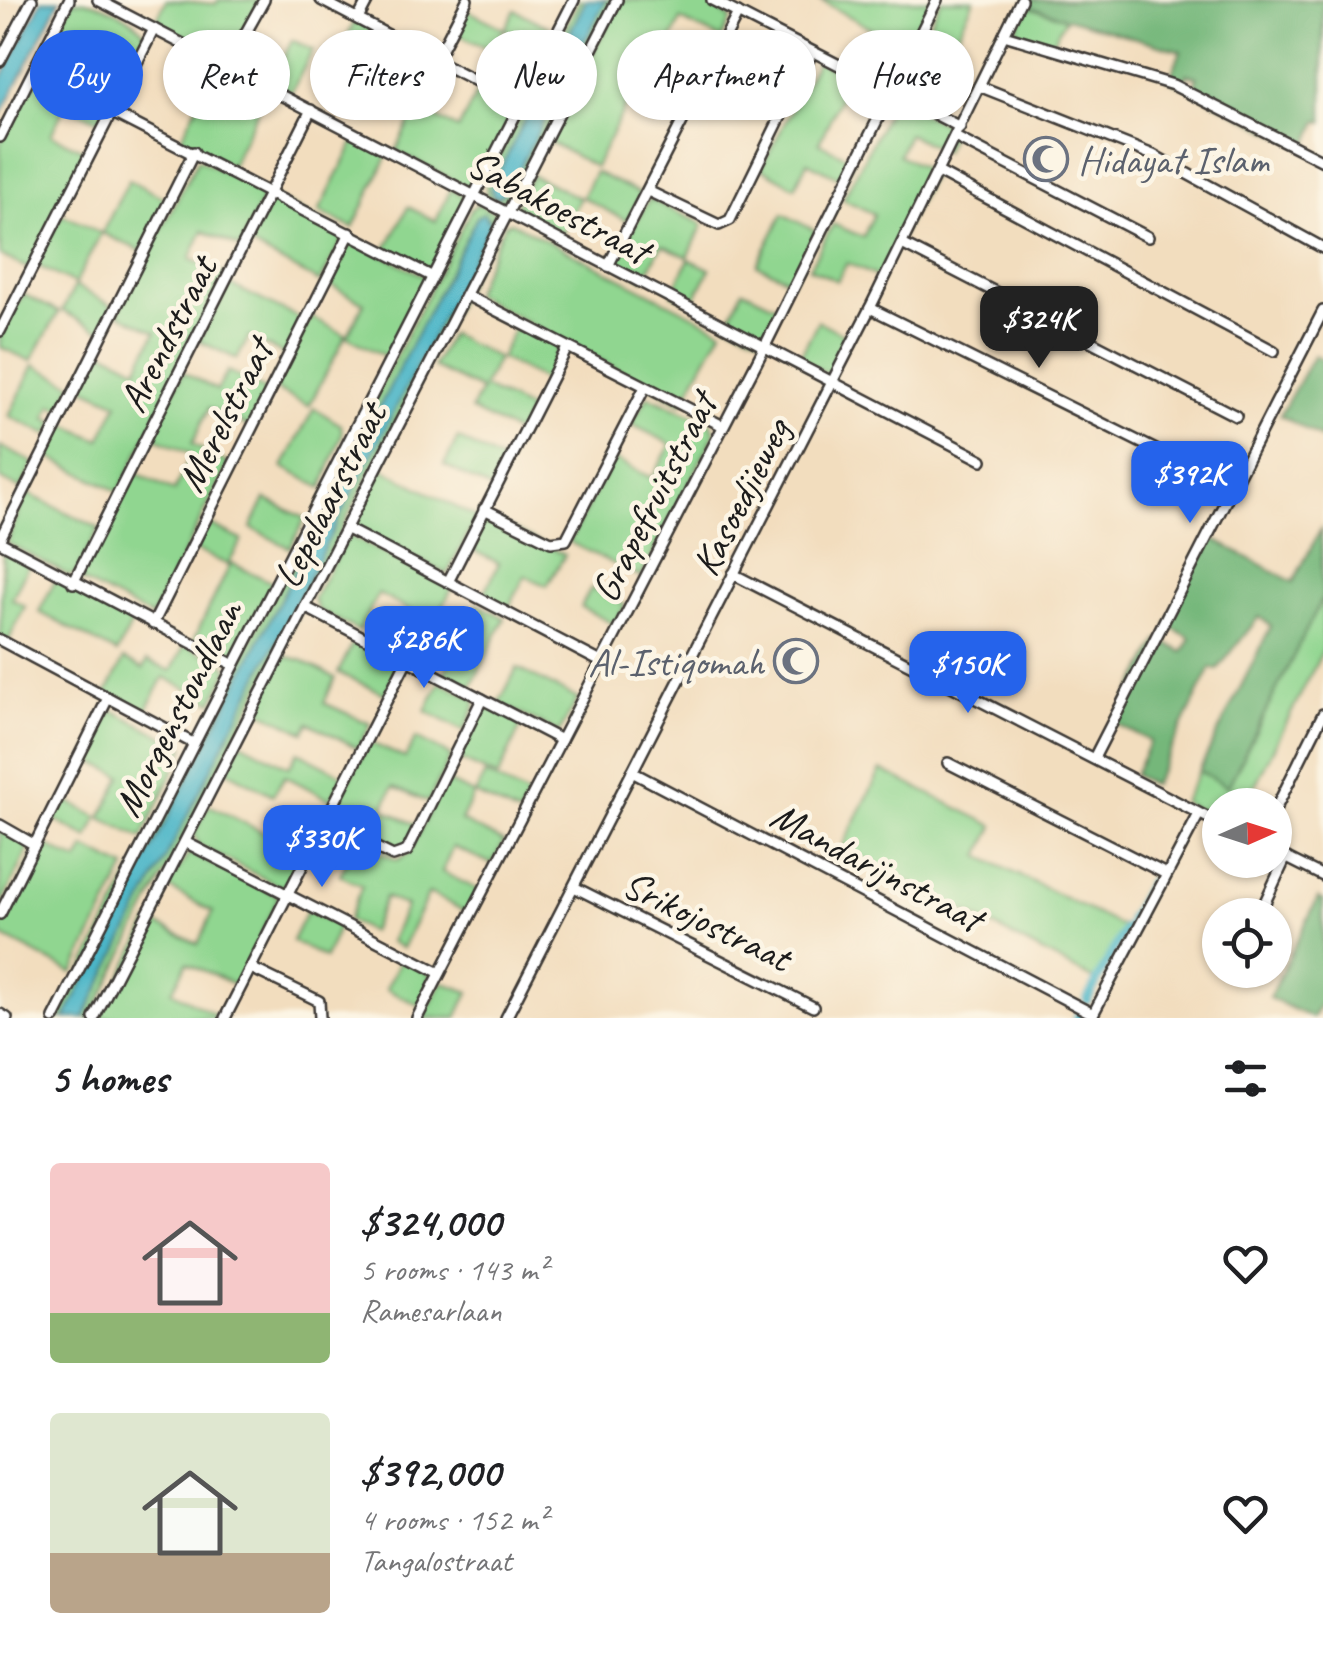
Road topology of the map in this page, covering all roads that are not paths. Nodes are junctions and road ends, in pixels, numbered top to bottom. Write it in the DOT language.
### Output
graph roads {
  1 [pos="32,0"];
  2 [pos="69,0"];
  3 [pos="98,0"];
  4 [pos="264,0"];
  5 [pos="321,0"];
  6 [pos="368,0"];
  7 [pos="467,0"];
  8 [pos="574,0"];
  9 [pos="617,0"];
  10 [pos="712,0"];
  11 [pos="937,0"];
  12 [pos="1021,0"];
  13 [pos="738,14"];
  14 [pos="358,18"];
  15 [pos="154,30"];
  16 [pos="247,30"];
  17 [pos="380,30"];
  18 [pos="452,30"];
  19 [pos="558,30"];
  20 [pos="768,30"];
  21 [pos="923,30"];
  22 [pos="163,34"];
  23 [pos="1004,34"];
  24 [pos="143,52"];
  25 [pos="0,61"];
  26 [pos="979,86"];
  27 [pos="290,99"];
  28 [pos="310,110"];
  29 [pos="109,120"];
  30 [pos="129,120"];
  31 [pos="329,120"];
  32 [pos="512,120"];
  33 [pos="779,120"];
  34 [pos="879,120"];
  35 [pos="937,120"];
  36 [pos="958,132"];
  37 [pos="0,137"];
  38 [pos="194,152"];
  39 [pos="1323,161"];
  40 [pos="938,172"];
  41 [pos="272,190"];
  42 [pos="648,191"];
  43 [pos="476,197"];
  44 [pos="506,214"];
  45 [pos="350,233"];
  46 [pos="1148,237"];
  47 [pos="902,244"];
  48 [pos="1323,248"];
  49 [pos="608,266"];
  50 [pos="431,276"];
  51 [pos="466,295"];
  52 [pos="870,308"];
  53 [pos="1323,311"];
  54 [pos="0,331"];
  55 [pos="567,348"];
  56 [pos="764,348"];
  57 [pos="1274,351"];
  58 [pos="832,384"];
  59 [pos="645,387"];
  60 [pos="1236,416"];
  61 [pos="723,426"];
  62 [pos="982,460"];
  63 [pos="1190,468"];
  64 [pos="484,509"];
  65 [pos="347,528"];
  66 [pos="0,541"];
  67 [pos="734,574"];
  68 [pos="448,582"];
  69 [pos="73,583"];
  70 [pos="305,606"];
  71 [pos="152,624"];
  72 [pos="0,640"];
  73 [pos="407,660"];
  74 [pos="602,662"];
  75 [pos="234,665"];
  76 [pos="108,698"];
  77 [pos="482,699"];
  78 [pos="1323,714"];
  79 [pos="560,740"];
  80 [pos="191,742"];
  81 [pos="1094,758"];
  82 [pos="948,762"];
  83 [pos="632,772"];
  84 [pos="1286,788"];
  85 [pos="1199,814"];
  86 [pos="1202,815"];
  87 [pos="324,822"];
  88 [pos="0,825"];
  89 [pos="185,842"];
  90 [pos="35,845"];
  91 [pos="1292,861"];
  92 [pos="1166,874"];
  93 [pos="1323,876"];
  94 [pos="574,888"];
  95 [pos="287,894"];
  96 [pos="0,914"];
  97 [pos="250,968"];
  98 [pos="440,973"];
  99 [pos="813,1007"];
  100 [pos="0,1014"];
  101 [pos="1092,1016"];
  102 [pos="7,1018"];
  103 [pos="54,1018"];
  104 [pos="94,1018"];
  105 [pos="225,1018"];
  106 [pos="320,1018"];
  107 [pos="418,1018"];
  108 [pos="506,1018"];
  1 -- 25 [label="street"];
  2 -- 37 [label="street"];
  3 -- 15 [label="street, Sabakoestraat"];
  4 -- 16 [label="street"];
  5 -- 14 [label="street"];
  6 -- 14 [label="street"];
  7 -- 18 [label="street"];
  8 -- 19 [label="street, Morgenstondlaan"];
  9 -- 44 [label="street, Lepelaarstraat"];
  10 -- 13 [label="street"];
  11 -- 21 [label="street, Grapefruitstraat"];
  12 -- 23 [label="street, Kasoedjieweg"];
  13 -- 20 [label="street"];
  13 -- 42 [label="street"];
  14 -- 17 [label="street"];
  15 -- 22 [label="street, Sabakoestraat"];
  15 -- 24 [label="street"];
  23 -- 26 [label="street, Kasoedjieweg"];
  23 -- 39 [label="street"];
  26 -- 36 [label="street, Kasoedjieweg"];
  26 -- 48 [label="street"];
  27 -- 28 [label="street, Sabakoestraat"];
  28 -- 41 [label="street, Arendstraat"];
  29 -- 54 [label="street"];
  30 -- 38 [label="street"];
  31 -- 43 [label="street, Sabakoestraat"];
  32 -- 43 [label="street, Morgenstondlaan"];
  33 -- 42 [label="street"];
  34 -- 56 [label="street, Grapefruitstraat"];
  35 -- 36 [label="street"];
  36 -- 40 [label="street, Kasoedjieweg"];
  36 -- 46 [label="street"];
  38 -- 41 [label="street"];
  38 -- 66 [label="street"];
  40 -- 47 [label="street, Kasoedjieweg"];
  40 -- 57 [label="street"];
  41 -- 45 [label="street"];
  41 -- 69 [label="street, Arendstraat"];
  42 -- 49 [label="street"];
  43 -- 44 [label="street, Sabakoestraat"];
  43 -- 50 [label="street, Morgenstondlaan"];
  44 -- 49 [label="street, Sabakoestraat"];
  44 -- 51 [label="street, Lepelaarstraat"];
  45 -- 50 [label="street"];
  45 -- 71 [label="street, Merelstraat"];
  47 -- 52 [label="street, Kasoedjieweg"];
  47 -- 60 [label="street"];
  49 -- 56 [label="street, Sabakoestraat"];
  50 -- 75 [label="street, Morgenstondlaan"];
  51 -- 55 [label="street"];
  51 -- 65 [label="street, Lepelaarstraat"];
  52 -- 58 [label="street, Kasoedjieweg"];
  52 -- 63 [label="street"];
  53 -- 81 [label="street"];
  55 -- 59 [label="street"];
  55 -- 64 [label="street"];
  56 -- 58 [label="street, Sabakoestraat"];
  56 -- 61 [label="street, Grapefruitstraat"];
  58 -- 62 [label="street, Sabakoestraat"];
  58 -- 67 [label="street, Kasoedjieweg"];
  59 -- 61 [label="street"];
  59 -- 64 [label="street"];
  61 -- 74 [label="street, Grapefruitstraat"];
  64 -- 68 [label="street"];
  65 -- 68 [label="street"];
  65 -- 70 [label="street, Lepelaarstraat"];
  66 -- 69 [label="street"];
  67 -- 81 [label="street"];
  67 -- 83 [label="street, Kasoedjieweg"];
  68 -- 74 [label="street"];
  69 -- 71 [label="street"];
  70 -- 73 [label="street"];
  70 -- 89 [label="street, Lepelaarstraat"];
  71 -- 75 [label="street"];
  72 -- 76 [label="street"];
  73 -- 77 [label="street"];
  73 -- 87 [label="street"];
  74 -- 79 [label="street, Grapefruitstraat"];
  75 -- 80 [label="street, Morgenstondlaan"];
  76 -- 80 [label="street"];
  76 -- 90 [label="street"];
  77 -- 79 [label="street"];
  77 -- 87 [label="street"];
  78 -- 84 [label="street"];
  79 -- 98 [label="street, Grapefruitstraat"];
  80 -- 103 [label="street, Morgenstondlaan"];
  81 -- 85 [label="street"];
  82 -- 92 [label="street"];
  83 -- 94 [label="street, Kasoedjieweg"];
  83 -- 101 [label="street, Mandarijnstraat"];
  85 -- 86 [label="street"];
  85 -- 92 [label="street"];
  87 -- 95 [label="street"];
  88 -- 90 [label="street"];
  89 -- 95 [label="street"];
  89 -- 104 [label="street, Lepelaarstraat"];
  90 -- 96 [label="street"];
  91 -- 93 [label="street"];
  92 -- 101 [label="street"];
  94 -- 99 [label="street, Srikojostraat"];
  94 -- 108 [label="street, Kasoedjieweg"];
  95 -- 97 [label="street"];
  95 -- 98 [label="street"];
  97 -- 105 [label="street"];
  97 -- 106 [label="street"];
  98 -- 107 [label="street, Grapefruitstraat"];
  100 -- 102 [label="street"];
}
